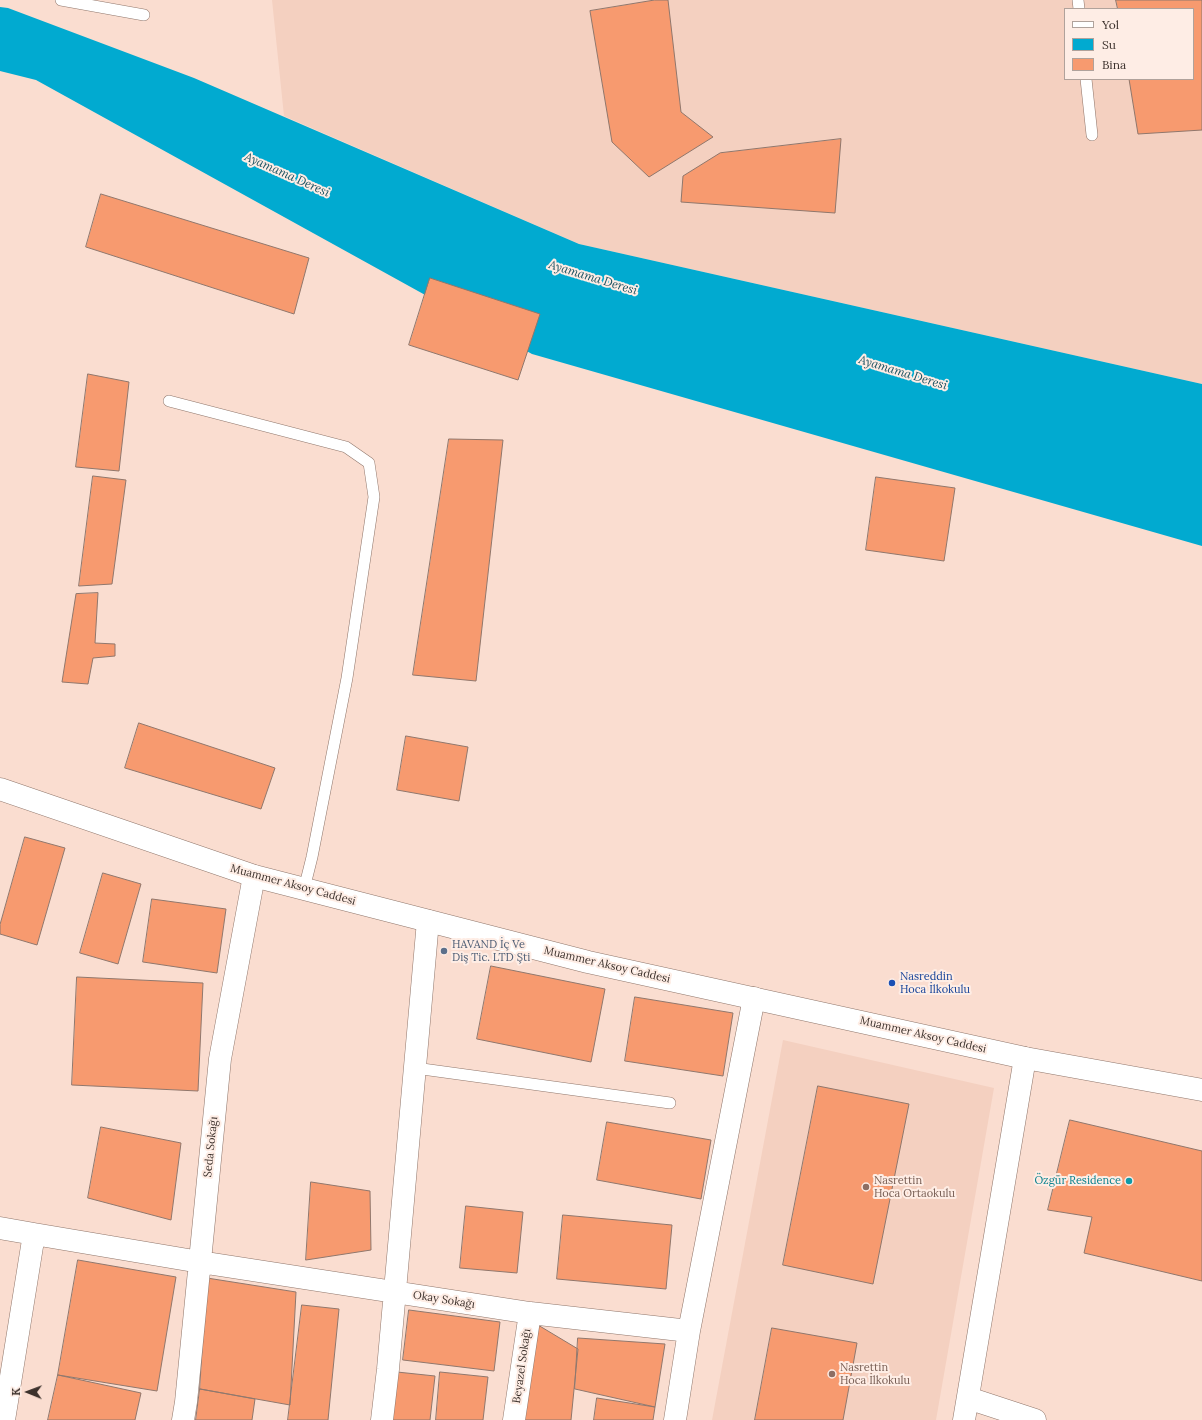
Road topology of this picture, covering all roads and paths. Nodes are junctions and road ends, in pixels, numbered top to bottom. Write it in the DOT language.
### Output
graph roads {
  1 [pos="60,0"];
  2 [pos="144,15"];
  3 [pos="1086,80"];
  4 [pos="1092,135"];
  5 [pos="169,401"];
  6 [pos="0,789"];
  7 [pos="254,876"];
  8 [pos="304,889"];
  9 [pos="428,921"];
  10 [pos="754,998"];
  11 [pos="1025,1058"];
  12 [pos="415,1068"];
  13 [pos="1202,1090"];
  14 [pos="670,1103"];
  15 [pos="0,1228"];
  16 [pos="34,1234"];
  17 [pos="200,1262"];
  18 [pos="394,1292"];
  19 [pos="530,1313"];
  20 [pos="690,1331"];
  21 [pos="968,1398"];
  22 [pos="4,1420"];
  23 [pos="182,1420"];
  24 [pos="382,1420"];
  25 [pos="514,1420"];
  26 [pos="676,1420"];
  27 [pos="964,1420"];
  28 [pos="1035,1420"];
  1 -- 2 [label="lane"];
  3 -- 4 [label="lane"];
  5 -- 8 [label="lane"];
  6 -- 7 [label="street, Muammer Aksoy Caddesi"];
  7 -- 8 [label="street, Muammer Aksoy Caddesi"];
  7 -- 17 [label="street, Seda Sokağı"];
  8 -- 9 [label="street, Muammer Aksoy Caddesi"];
  9 -- 10 [label="street, Muammer Aksoy Caddesi"];
  9 -- 12 [label="street"];
  10 -- 11 [label="street, Muammer Aksoy Caddesi"];
  10 -- 20 [label="street"];
  11 -- 13 [label="street, Muammer Aksoy Caddesi"];
  11 -- 21 [label="street"];
  12 -- 14 [label="lane"];
  12 -- 18 [label="street"];
  15 -- 16 [label="street, Okay Sokağı"];
  16 -- 17 [label="street, Okay Sokağı"];
  16 -- 22 [label="street"];
  17 -- 18 [label="street, Okay Sokağı"];
  17 -- 23 [label="street, Seda Sokağı"];
  18 -- 19 [label="street, Okay Sokağı"];
  18 -- 24 [label="street"];
  19 -- 20 [label="street, Okay Sokağı"];
  19 -- 25 [label="street, Beyazel Sokağı"];
  20 -- 26 [label="street"];
  21 -- 27 [label="street"];
  21 -- 28 [label="street"];
}
